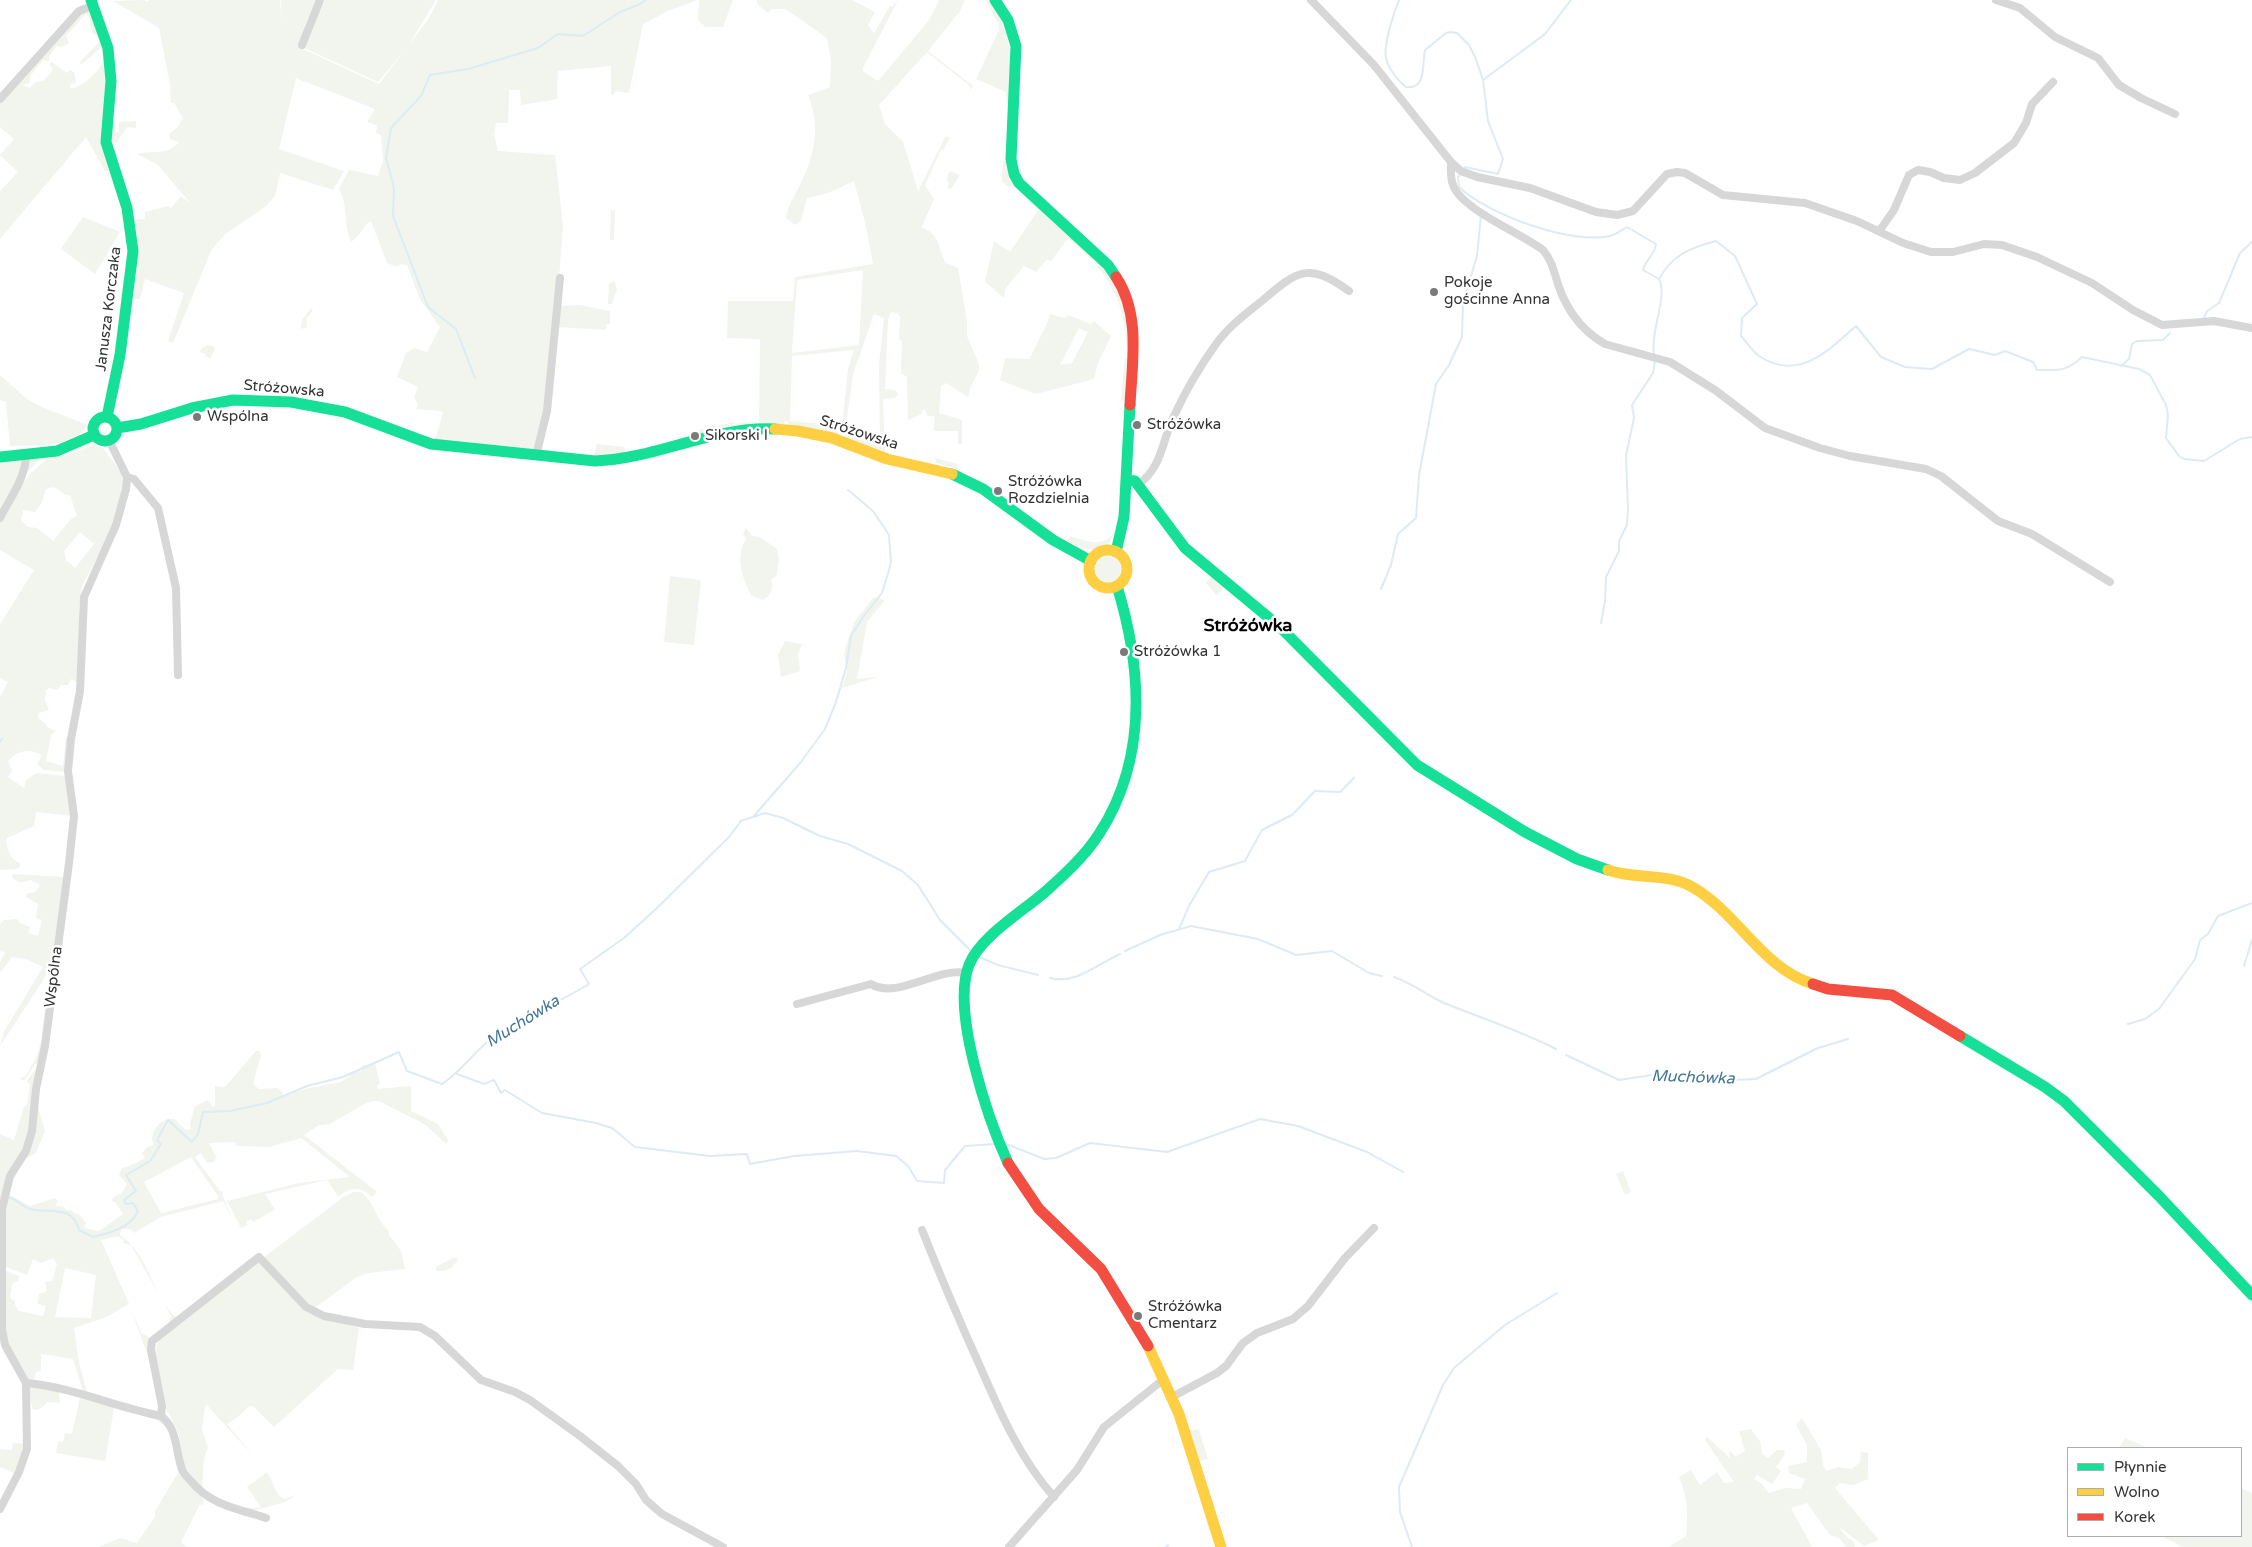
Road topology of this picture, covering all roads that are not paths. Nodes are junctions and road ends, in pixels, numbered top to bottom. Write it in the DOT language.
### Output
graph roads {
  1 [pos="320,0"];
  2 [pos="995,0"];
  3 [pos="1311,0"];
  4 [pos="1996,0"];
  5 [pos="92,3"];
  6 [pos="302,45"];
  7 [pos="2053,82"];
  8 [pos="0,99"];
  9 [pos="2175,114"];
  10 [pos="1451,162"];
  11 [pos="1880,230"];
  12 [pos="560,278"];
  13 [pos="1349,291"];
  14 [pos="2252,328"];
  15 [pos="107,417"];
  16 [pos="117,428"];
  17 [pos="94,435"];
  18 [pos="109,440"];
  19 [pos="26,454"];
  20 [pos="536,456"];
  21 [pos="0,457"];
  22 [pos="127,477"];
  23 [pos="1126,480"];
  24 [pos="1138,486"];
  25 [pos="0,518"];
  26 [pos="1116,552"];
  27 [pos="1091,561"];
  28 [pos="2110,582"];
  29 [pos="1117,586"];
  30 [pos="178,676"];
  31 [pos="966,973"];
  32 [pos="797,1004"];
  33 [pos="1374,1228"];
  34 [pos="922,1230"];
  35 [pos="2252,1295"];
  36 [pos="1164,1380"];
  37 [pos="26,1383"];
  38 [pos="1172,1397"];
  39 [pos="161,1416"];
  40 [pos="1054,1497"];
  41 [pos="0,1508"];
  42 [pos="266,1518"];
  43 [pos="723,1547"];
  44 [pos="1009,1547"];
  45 [pos="1221,1547"];
  1 -- 6 [label="street"];
  2 -- 23 [label="street"];
  3 -- 10 [label="street"];
  4 -- 9 [label="street"];
  5 -- 8 [label="street"];
  5 -- 15 [label="street, Janusza Korczaka"];
  7 -- 11 [label="street"];
  10 -- 11 [label="street"];
  10 -- 28 [label="street"];
  11 -- 14 [label="street"];
  12 -- 20 [label="street"];
  13 -- 24 [label="street"];
  15 -- 16 [label="street"];
  15 -- 17 [label="street"];
  16 -- 18 [label="street"];
  16 -- 20 [label="street, Stróżowska"];
  17 -- 18 [label="street"];
  17 -- 19 [label="street"];
  18 -- 22 [label="street"];
  19 -- 21 [label="street"];
  19 -- 25 [label="street"];
  20 -- 27 [label="street, Stróżowska"];
  22 -- 30 [label="street"];
  22 -- 37 [label="street, Wspólna"];
  23 -- 24 [label="street"];
  23 -- 26 [label="street"];
  24 -- 35 [label="street"];
  26 -- 27 [label="street"];
  26 -- 29 [label="street"];
  27 -- 29 [label="street"];
  29 -- 31 [label="street"];
  31 -- 32 [label="street"];
  31 -- 36 [label="street"];
  33 -- 38 [label="street"];
  34 -- 40 [label="street"];
  36 -- 38 [label="street"];
  36 -- 40 [label="street"];
  37 -- 39 [label="street"];
  37 -- 41 [label="street, Wspólna"];
  38 -- 45 [label="street"];
  39 -- 42 [label="street"];
  39 -- 43 [label="street"];
  40 -- 44 [label="street"];
}
